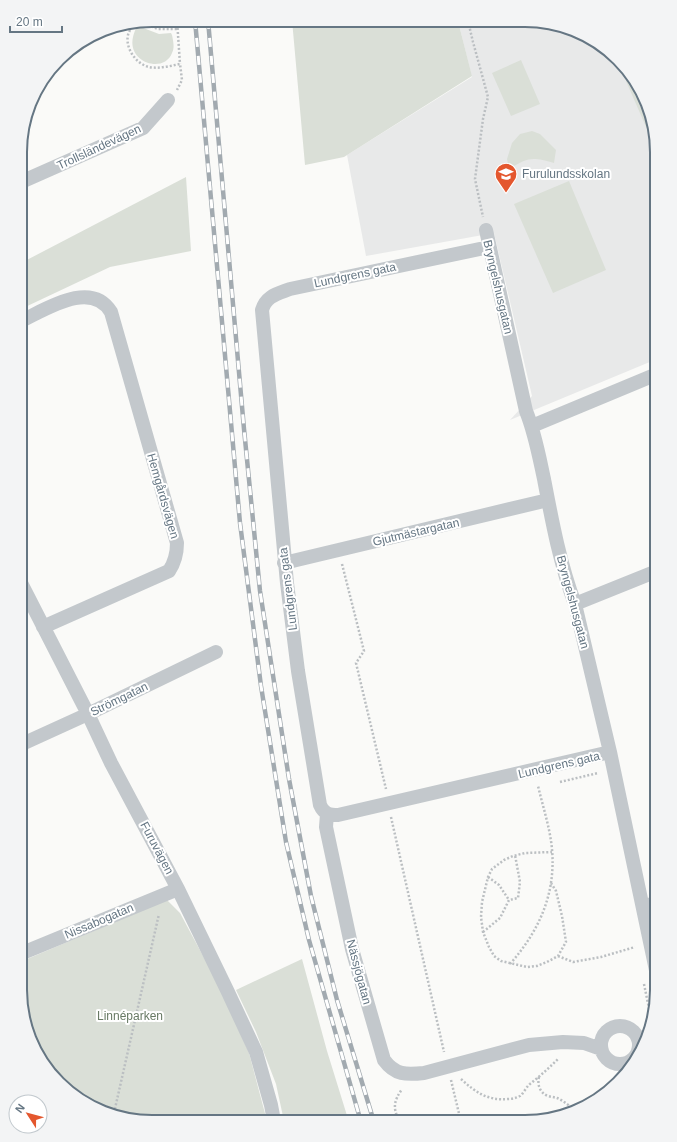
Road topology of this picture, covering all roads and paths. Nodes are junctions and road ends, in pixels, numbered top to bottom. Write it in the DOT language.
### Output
graph roads {
  1 [pos="153,27"];
  2 [pos="131,29"];
  3 [pos="177,29"];
  4 [pos="180,64"];
  5 [pos="168,100"];
  6 [pos="27,179"];
  7 [pos="486,230"];
  8 [pos="489,247"];
  9 [pos="27,318"];
  10 [pos="650,377"];
  11 [pos="532,426"];
  12 [pos="548,500"];
  13 [pos="284,563"];
  14 [pos="650,574"];
  15 [pos="27,596"];
  16 [pos="575,604"];
  17 [pos="43,627"];
  18 [pos="216,652"];
  19 [pos="88,714"];
  20 [pos="27,742"];
  21 [pos="610,752"];
  22 [pos="538,786"];
  23 [pos="327,814"];
  24 [pos="552,852"];
  25 [pos="515,855"];
  26 [pos="488,877"];
  27 [pos="551,883"];
  28 [pos="178,889"];
  29 [pos="163,895"];
  30 [pos="509,900"];
  31 [pos="650,905"];
  32 [pos="483,932"];
  33 [pos="636,947"];
  34 [pos="27,951"];
  35 [pos="558,956"];
  36 [pos="510,964"];
  37 [pos="639,1041"];
  38 [pos="576,1043"];
  39 [pos="601,1049"];
  40 [pos="448,1066"];
  41 [pos="624,1066"];
  42 [pos="411,1075"];
  43 [pos="539,1076"];
  44 [pos="570,1107"];
  45 [pos="115,1110"];
  46 [pos="273,1115"];
  47 [pos="397,1115"];
  48 [pos="459,1115"];
  1 -- 3 [label="path"];
  2 -- 4 [label="path"];
  3 -- 4 [label="path"];
  4 -- 5 [label="path"];
  5 -- 6 [label="street, Trollsländevägen"];
  7 -- 8 [label="street, Bryngelshusgatan"];
  8 -- 11 [label="street, Bryngelshusgatan"];
  8 -- 13 [label="street, Lundgrens gata"];
  9 -- 17 [label="street, Hemgårdsvägen"];
  10 -- 11 [label="street"];
  11 -- 12 [label="street, Bryngelshusgatan"];
  12 -- 13 [label="street, Gjutmästargatan"];
  12 -- 16 [label="street, Bryngelshusgatan"];
  13 -- 23 [label="street, Lundgrens gata"];
  14 -- 16 [label="street"];
  15 -- 17 [label="street, Furuvägen"];
  16 -- 21 [label="street, Bryngelshusgatan"];
  17 -- 19 [label="street, Furuvägen"];
  18 -- 19 [label="street, Strömgatan"];
  19 -- 20 [label="street, Strömgatan"];
  19 -- 28 [label="street, Furuvägen"];
  21 -- 23 [label="street, Lundgrens gata"];
  21 -- 31 [label="street, Bryngelshusgatan"];
  22 -- 24 [label="path"];
  23 -- 42 [label="street, Nässjögatan"];
  24 -- 25 [label="path"];
  24 -- 27 [label="path"];
  25 -- 26 [label="path"];
  25 -- 30 [label="path"];
  26 -- 30 [label="path"];
  26 -- 32 [label="path"];
  27 -- 35 [label="path"];
  27 -- 36 [label="path"];
  28 -- 29 [label="street, Nissabogatan"];
  28 -- 46 [label="street, Furuvägen"];
  29 -- 34 [label="street, Nissabogatan"];
  29 -- 45 [label="path"];
  30 -- 32 [label="path"];
  32 -- 36 [label="path"];
  33 -- 35 [label="path"];
  35 -- 36 [label="path"];
  37 -- 39 [label="street"];
  38 -- 39 [label="street"];
  38 -- 40 [label="street"];
  38 -- 43 [label="path"];
  39 -- 41 [label="street"];
  40 -- 42 [label="street"];
  40 -- 43 [label="path"];
  40 -- 48 [label="path"];
  42 -- 47 [label="path"];
  43 -- 44 [label="path"];
}
